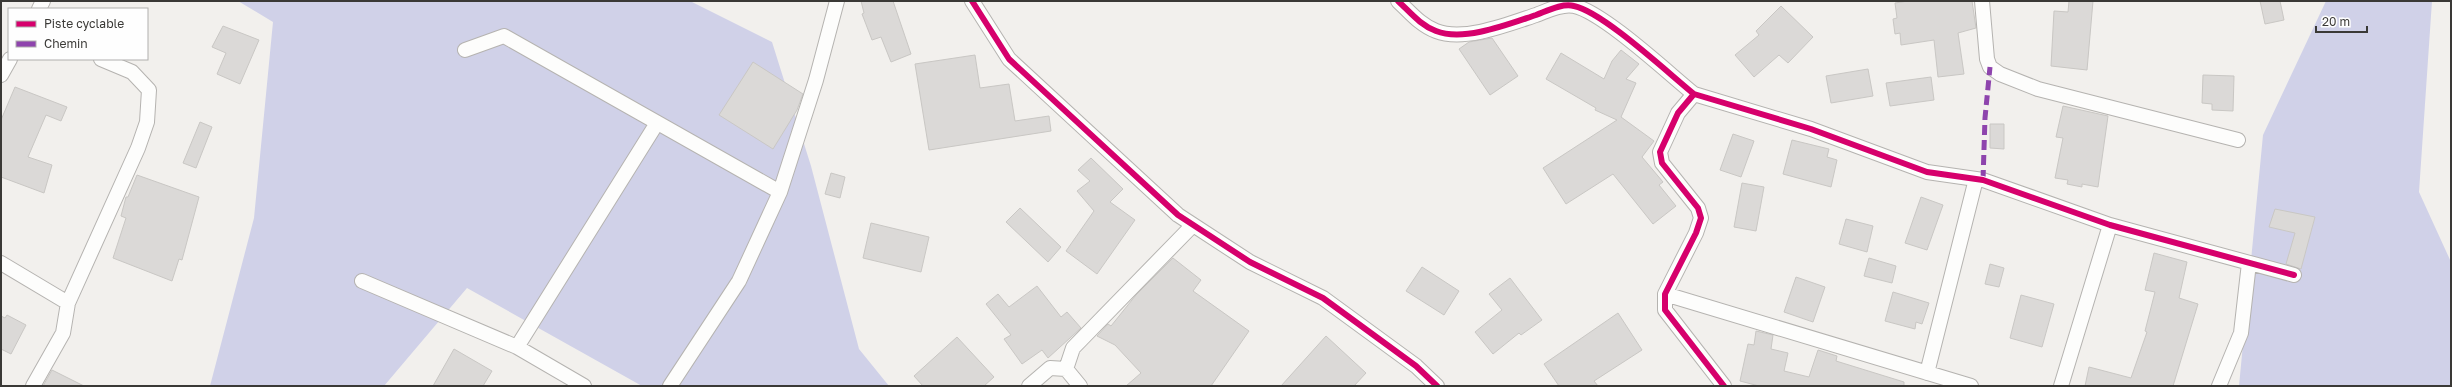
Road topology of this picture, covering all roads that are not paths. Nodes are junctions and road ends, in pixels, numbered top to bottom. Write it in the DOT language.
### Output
graph roads {
  1 [pos="837,1"];
  2 [pos="972,1"];
  3 [pos="1398,1"];
  4 [pos="1982,1"];
  5 [pos="464,50"];
  6 [pos="9,60"];
  7 [pos="103,60"];
  8 [pos="1,76"];
  9 [pos="1694,94"];
  10 [pos="657,123"];
  11 [pos="2238,140"];
  12 [pos="1976,179"];
  13 [pos="780,192"];
  14 [pos="1193,225"];
  15 [pos="2110,225"];
  16 [pos="1,262"];
  17 [pos="2249,263"];
  18 [pos="2294,275"];
  19 [pos="362,281"];
  20 [pos="1665,294"];
  21 [pos="68,303"];
  22 [pos="517,347"];
  23 [pos="1066,369"];
  24 [pos="1927,374"];
  25 [pos="33,386"];
  26 [pos="584,386"];
  27 [pos="670,386"];
  28 [pos="1030,386"];
  29 [pos="1080,386"];
  30 [pos="1437,386"];
  31 [pos="1724,386"];
  32 [pos="1972,386"];
  33 [pos="2061,386"];
  34 [pos="2219,386"];
  1 -- 13 [label="street"];
  2 -- 14 [label="street"];
  3 -- 9 [label="street"];
  4 -- 11 [label="street"];
  5 -- 10 [label="street"];
  6 -- 8 [label="street"];
  7 -- 21 [label="street"];
  9 -- 12 [label="street"];
  9 -- 20 [label="street"];
  10 -- 13 [label="street"];
  10 -- 22 [label="street"];
  12 -- 15 [label="street"];
  12 -- 24 [label="street"];
  13 -- 27 [label="street"];
  14 -- 23 [label="street"];
  14 -- 30 [label="street"];
  15 -- 17 [label="street"];
  15 -- 33 [label="street"];
  16 -- 21 [label="street"];
  17 -- 18 [label="street"];
  17 -- 34 [label="street"];
  19 -- 22 [label="street"];
  20 -- 24 [label="street"];
  20 -- 31 [label="street"];
  21 -- 25 [label="street"];
  22 -- 26 [label="street"];
  23 -- 28 [label="street"];
  23 -- 29 [label="street"];
  24 -- 32 [label="street"];
}
